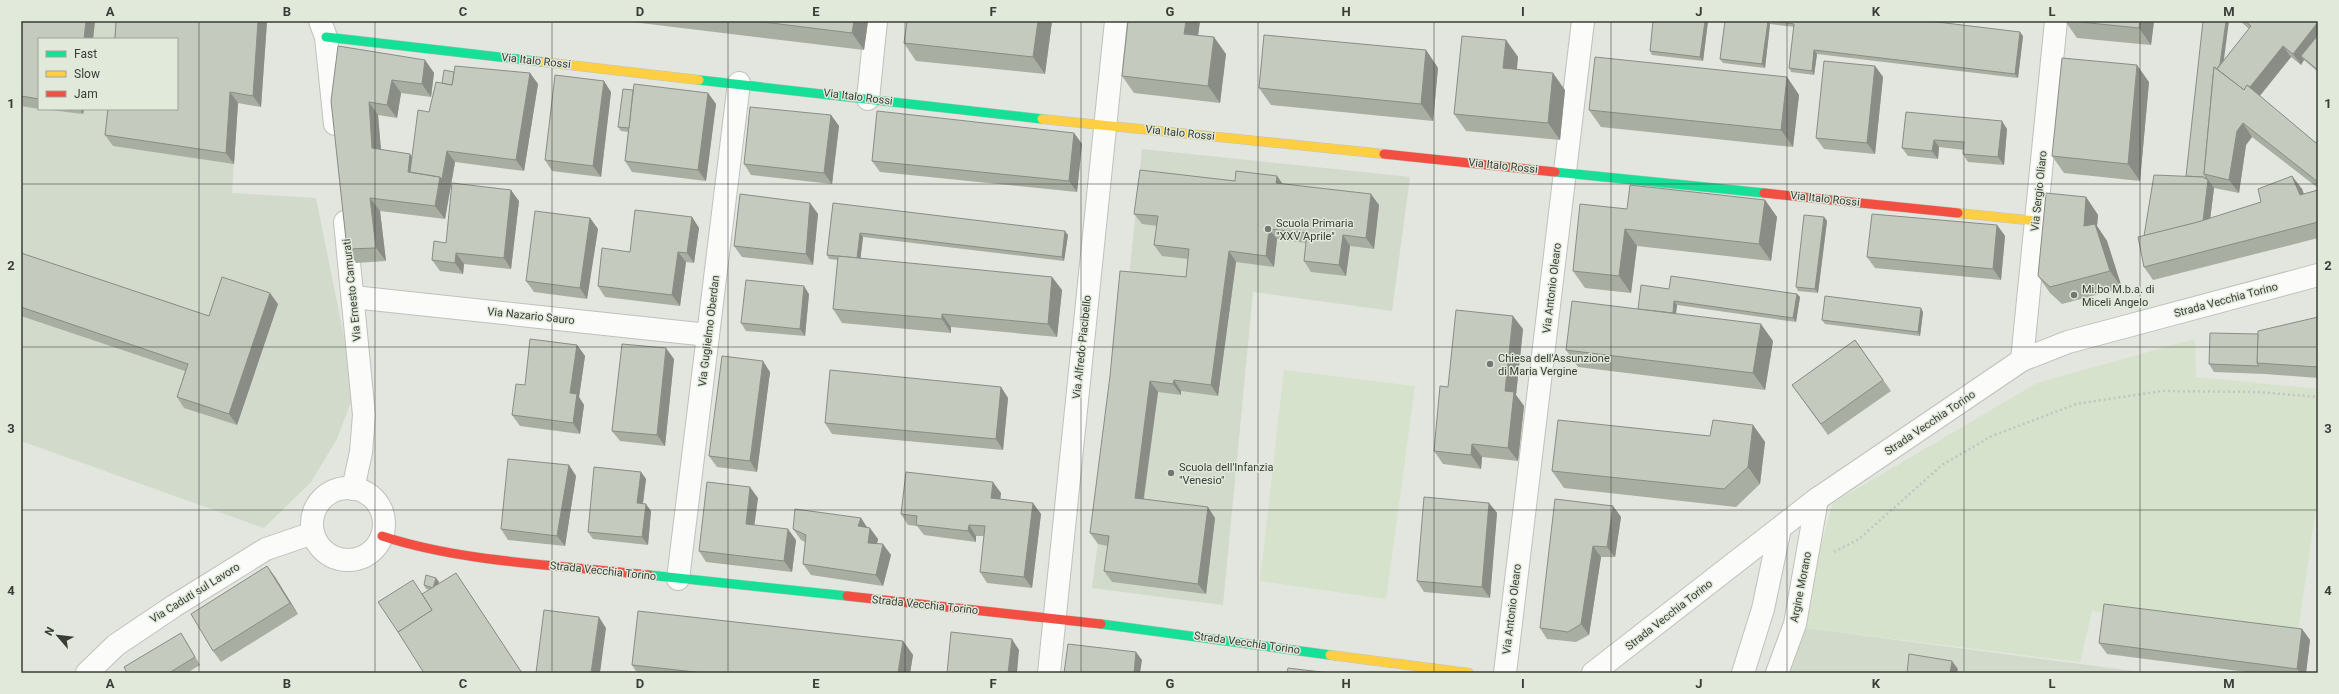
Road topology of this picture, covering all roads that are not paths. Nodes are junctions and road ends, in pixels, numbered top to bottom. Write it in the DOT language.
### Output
graph roads {
  1 [pos="876,21"];
  2 [pos="1116,21"];
  3 [pos="1583,21"];
  4 [pos="2056,21"];
  5 [pos="323,29"];
  6 [pos="739,83"];
  7 [pos="868,99"];
  8 [pos="1105,126"];
  9 [pos="338,148"];
  10 [pos="1566,173"];
  11 [pos="343,202"];
  12 [pos="2036,221"];
  13 [pos="2318,275"];
  14 [pos="353,297"];
  15 [pos="708,335"];
  16 [pos="2022,360"];
  17 [pos="353,489"];
  18 [pos="1816,499"];
  19 [pos="1780,528"];
  20 [pos="313,533"];
  21 [pos="382,536"];
  22 [pos="678,579"];
  23 [pos="1055,618"];
  24 [pos="87,673"];
  25 [pos="1049,673"];
  26 [pos="1469,673"];
  27 [pos="1504,673"];
  28 [pos="1593,673"];
  29 [pos="1743,673"];
  30 [pos="1777,673"];
  1 -- 7 [label="street"];
  2 -- 8 [label="street, Via Alfredo Piacibello"];
  3 -- 10 [label="street, Via Antonio Olearo"];
  4 -- 12 [label="street, Via Sergio Oliaro"];
  5 -- 6 [label="street, Via Italo Rossi"];
  5 -- 9 [label="street"];
  6 -- 7 [label="street, Via Italo Rossi"];
  6 -- 15 [label="street, Via Guglielmo Oberdan"];
  7 -- 8 [label="street, Via Italo Rossi"];
  8 -- 10 [label="street, Via Italo Rossi"];
  8 -- 23 [label="street, Via Alfredo Piacibello"];
  10 -- 12 [label="street, Via Italo Rossi"];
  10 -- 27 [label="street, Via Antonio Olearo"];
  11 -- 14 [label="street, Via Ernesto Camurati"];
  12 -- 16 [label="street, Via Sergio Oliaro"];
  13 -- 16 [label="street, Strada Vecchia Torino"];
  14 -- 15 [label="street, Via Nazario Sauro"];
  14 -- 17 [label="street, Via Ernesto Camurati"];
  15 -- 22 [label="street, Via Guglielmo Oberdan"];
  16 -- 18 [label="street, Strada Vecchia Torino"];
  17 -- 20 [label="street"];
  17 -- 21 [label="street"];
  18 -- 19 [label="street, Strada Vecchia Torino"];
  18 -- 30 [label="street, Argine Morano"];
  19 -- 28 [label="street, Strada Vecchia Torino"];
  19 -- 29 [label="street"];
  20 -- 21 [label="street"];
  20 -- 24 [label="street, Via Caduti sul Lavoro"];
  21 -- 22 [label="street, Strada Vecchia Torino"];
  22 -- 23 [label="street, Strada Vecchia Torino"];
  23 -- 25 [label="street, Via Alfredo Piacibello"];
  23 -- 26 [label="street, Strada Vecchia Torino"];
}
